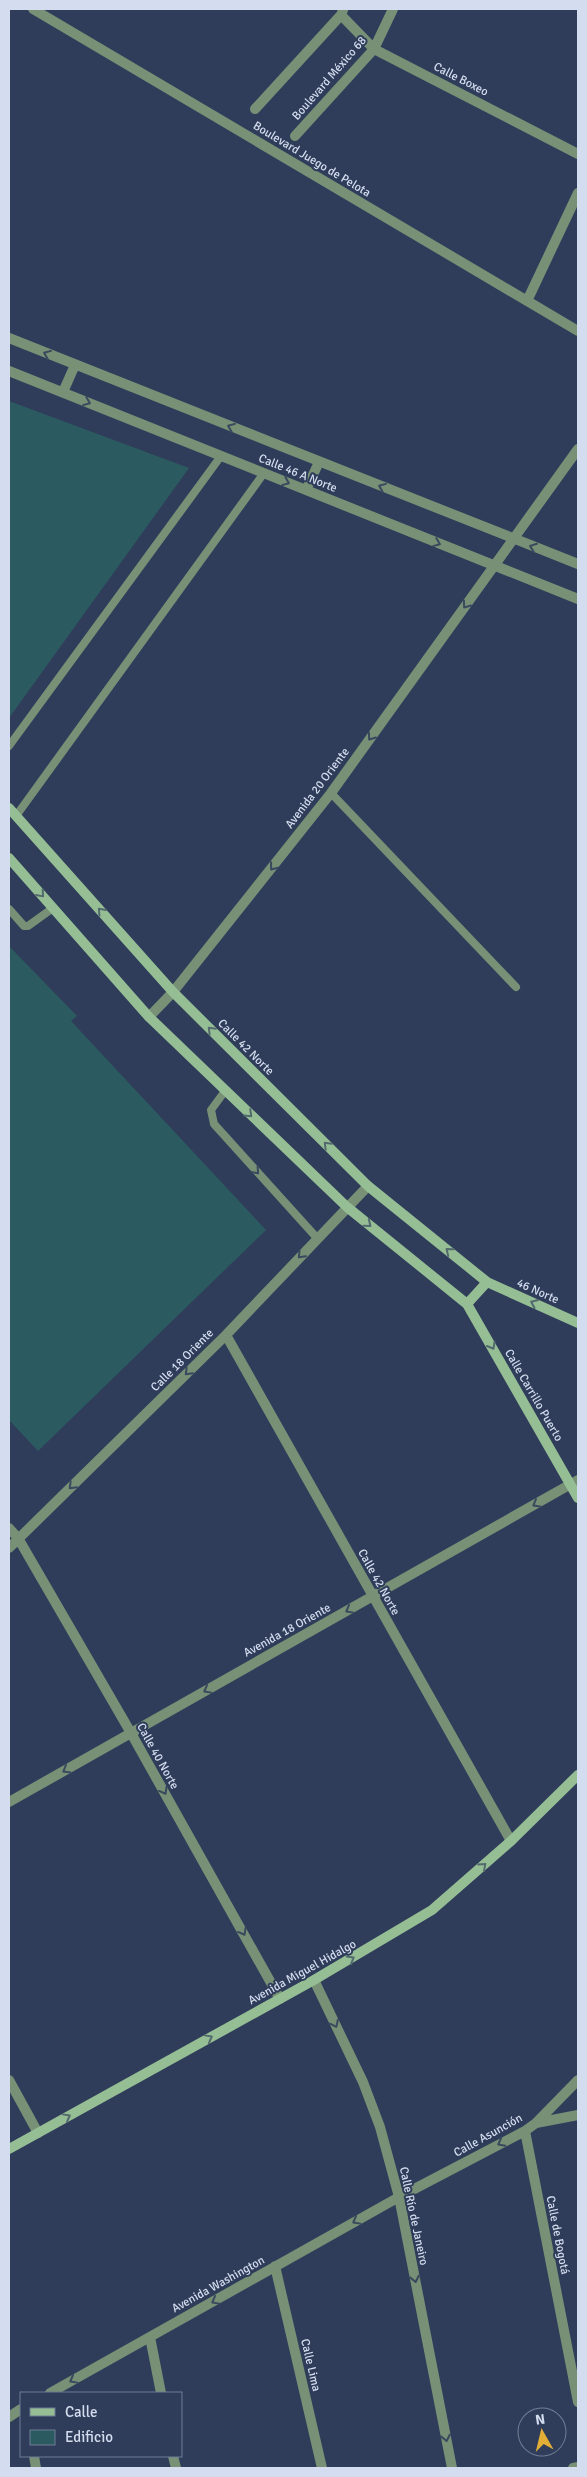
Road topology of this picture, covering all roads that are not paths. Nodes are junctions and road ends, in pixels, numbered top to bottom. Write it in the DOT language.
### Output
graph roads {
  1 [pos="33,9"];
  2 [pos="393,9"];
  3 [pos="342,12"];
  4 [pos="374,49"];
  5 [pos="255,109"];
  6 [pos="295,136"];
  7 [pos="578,154"];
  8 [pos="578,193"];
  9 [pos="527,301"];
  10 [pos="578,331"];
  11 [pos="9,338"];
  12 [pos="75,365"];
  13 [pos="9,371"];
  14 [pos="63,392"];
  15 [pos="578,449"];
  16 [pos="221,456"];
  17 [pos="319,462"];
  18 [pos="264,473"];
  19 [pos="306,490"];
  20 [pos="513,539"];
  21 [pos="578,564"];
  22 [pos="494,566"];
  23 [pos="578,599"];
  24 [pos="9,746"];
  25 [pos="331,793"];
  26 [pos="12,812"];
  27 [pos="9,858"];
  28 [pos="53,908"];
  29 [pos="9,909"];
  30 [pos="516,987"];
  31 [pos="173,992"];
  32 [pos="149,1017"];
  33 [pos="225,1091"];
  34 [pos="368,1186"];
  35 [pos="347,1207"];
  36 [pos="317,1238"];
  37 [pos="487,1282"];
  38 [pos="468,1304"];
  39 [pos="578,1323"];
  40 [pos="226,1335"];
  41 [pos="574,1482"];
  42 [pos="578,1498"];
  43 [pos="9,1528"];
  44 [pos="18,1538"];
  45 [pos="9,1548"];
  46 [pos="373,1596"];
  47 [pos="131,1733"];
  48 [pos="578,1775"];
  49 [pos="9,1802"];
  50 [pos="511,1841"];
  51 [pos="314,1980"];
  52 [pos="280,1999"];
  53 [pos="9,2080"];
  54 [pos="578,2080"];
  55 [pos="578,2115"];
  56 [pos="536,2123"];
  57 [pos="525,2131"];
  58 [pos="38,2133"];
  59 [pos="9,2149"];
  60 [pos="399,2197"];
  61 [pos="275,2266"];
  62 [pos="150,2337"];
  63 [pos="52,2392"];
  64 [pos="161,2392"];
  65 [pos="578,2402"];
  66 [pos="578,2467"];
  67 [pos="322,2468"];
  68 [pos="452,2468"];
  69 [pos="574,2468"];
  1 -- 9 [label="street, Boulevard Juego de Pelota"];
  2 -- 4 [label="street, Boulevard México 68"];
  3 -- 4 [label="street, Calle Boxeo"];
  3 -- 5 [label="street"];
  4 -- 6 [label="street, Boulevard México 68"];
  4 -- 7 [label="street, Calle Boxeo"];
  8 -- 9 [label="street"];
  9 -- 10 [label="street, Boulevard Juego de Pelota"];
  12 -- 11 [label="street, Calle 46 A Norte, one-way"];
  12 -- 14 [label="street"];
  17 -- 12 [label="street, Calle 46 A Norte, one-way"];
  13 -- 14 [label="street, Calle 46 A Norte"];
  14 -- 16 [label="street, Calle 46 A Norte, one-way"];
  15 -- 20 [label="street, Avenida 20 Oriente"];
  16 -- 18 [label="street, Calle 46 A Norte"];
  16 -- 24 [label="lane"];
  17 -- 19 [label="street"];
  20 -- 17 [label="street, Calle 46 A Norte, one-way"];
  18 -- 19 [label="street, Calle 46 A Norte, one-way"];
  18 -- 26 [label="lane"];
  19 -- 22 [label="street, Calle 46 A Norte, one-way"];
  21 -- 20 [label="street, Calle 46 A Norte, one-way"];
  20 -- 22 [label="street, Avenida 20 Oriente"];
  22 -- 23 [label="street, Calle 46 A Norte"];
  22 -- 25 [label="street, Avenida 20 Oriente, one-way"];
  25 -- 30 [label="lane"];
  25 -- 31 [label="street, Avenida 20 Oriente, one-way"];
  31 -- 26 [label="main road, Calle 42 Norte, one-way"];
  27 -- 28 [label="main road, one-way"];
  28 -- 29 [label="lane"];
  28 -- 32 [label="main road"];
  31 -- 32 [label="street, Avenida 20 Oriente"];
  34 -- 31 [label="main road, Calle 42 Norte, one-way"];
  32 -- 33 [label="main road"];
  33 -- 35 [label="main road, one-way"];
  33 -- 36 [label="lane, one-way"];
  34 -- 35 [label="street, Calle 18 Oriente"];
  37 -- 34 [label="main road, Calle 42 Norte, one-way"];
  35 -- 36 [label="street, Calle 18 Oriente"];
  35 -- 38 [label="main road, one-way"];
  36 -- 40 [label="street, Calle 18 Oriente, one-way"];
  37 -- 38 [label="main road"];
  39 -- 37 [label="main road, 46 Norte, one-way"];
  38 -- 41 [label="main road, Calle Carrillo Puerto, one-way"];
  40 -- 44 [label="street, Calle 18 Oriente, one-way"];
  40 -- 46 [label="street, Calle 42 Norte"];
  41 -- 42 [label="main road, Calle Carrillo Puerto"];
  41 -- 46 [label="street, Avenida 18 Oriente, one-way"];
  43 -- 44 [label="street, Calle 40 Norte"];
  44 -- 45 [label="street, Calle 18 Oriente"];
  44 -- 47 [label="street, Calle 40 Norte"];
  46 -- 47 [label="street, Avenida 18 Oriente, one-way"];
  46 -- 50 [label="street, Calle 42 Norte"];
  47 -- 49 [label="street, Avenida 18 Oriente, one-way"];
  47 -- 52 [label="street, Calle 40 Norte, one-way"];
  48 -- 50 [label="main road, Avenida Miguel Hidalgo"];
  51 -- 50 [label="main road, Avenida Miguel Hidalgo, one-way"];
  51 -- 52 [label="main road, Avenida Miguel Hidalgo"];
  51 -- 60 [label="street, Calle Río de Janeiro, one-way"];
  58 -- 52 [label="main road, Avenida Miguel Hidalgo, one-way"];
  53 -- 58 [label="street"];
  54 -- 56 [label="street, Calle Asunción"];
  55 -- 56 [label="street"];
  56 -- 57 [label="street, Calle Asunción"];
  57 -- 60 [label="street, Calle Asunción, one-way"];
  57 -- 65 [label="street, Calle de Bogotá"];
  58 -- 59 [label="main road, Avenida Miguel Hidalgo"];
  60 -- 61 [label="street, Avenida Washington, one-way"];
  60 -- 68 [label="street, Calle Río de Janeiro, one-way"];
  61 -- 62 [label="street, Avenida Washington, one-way"];
  61 -- 67 [label="street, Calle Lima"];
  62 -- 63 [label="street, Avenida Washington, one-way"];
  62 -- 64 [label="street"];
  66 -- 69 [label="street"];
}
